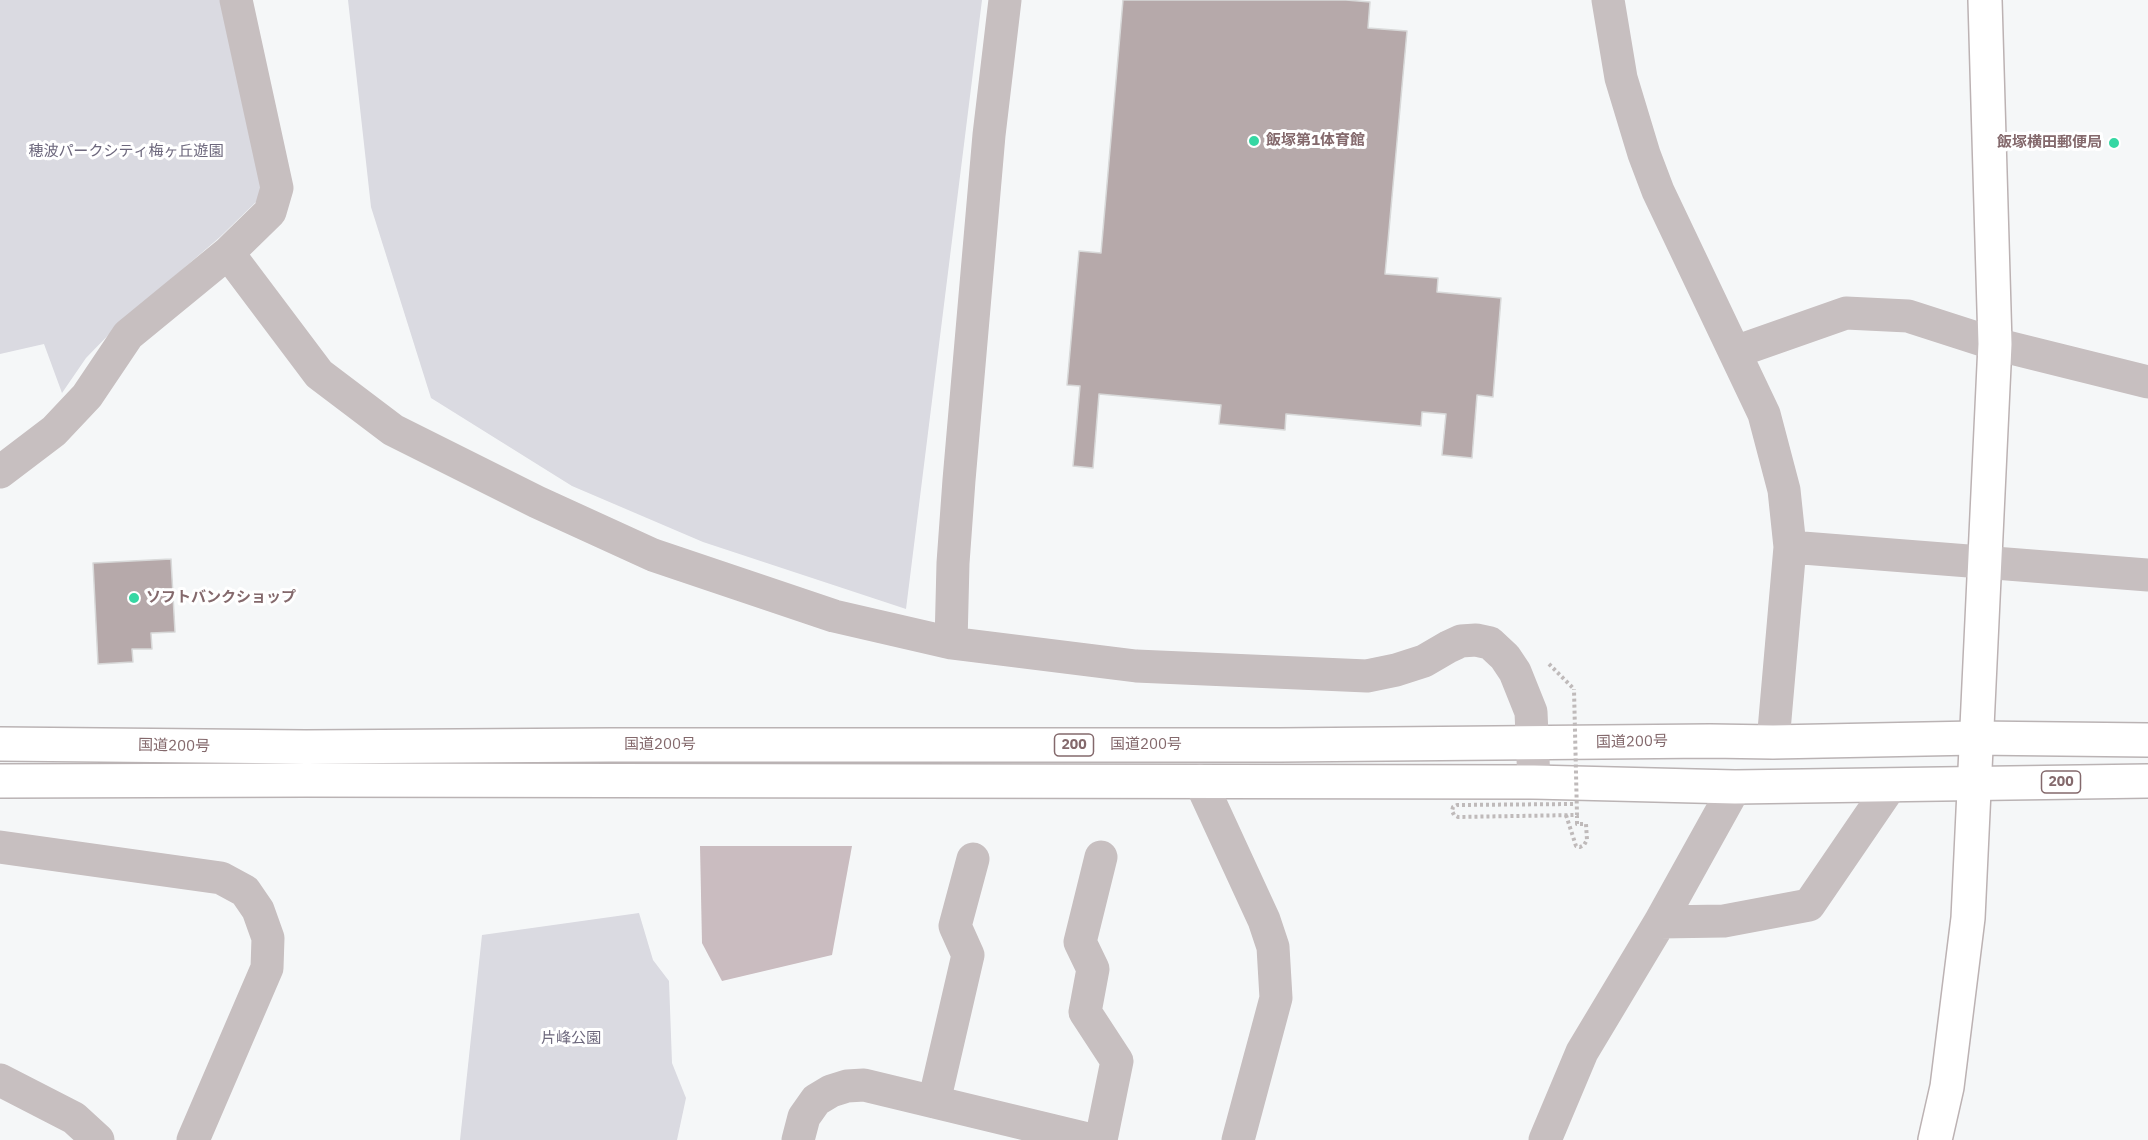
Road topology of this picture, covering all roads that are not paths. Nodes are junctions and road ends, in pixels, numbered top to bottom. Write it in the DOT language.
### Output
graph roads {
  1 [pos="236,0"];
  2 [pos="1005,0"];
  3 [pos="1608,0"];
  4 [pos="1986,0"];
  5 [pos="228,253"];
  6 [pos="1995,344"];
  7 [pos="1735,352"];
  8 [pos="2148,382"];
  9 [pos="0,472"];
  10 [pos="1791,547"];
  11 [pos="1985,564"];
  12 [pos="2148,575"];
  13 [pos="951,643"];
  14 [pos="1975,738"];
  15 [pos="2148,740"];
  16 [pos="1773,742"];
  17 [pos="1532,743"];
  18 [pos="0,744"];
  19 [pos="2148,781"];
  20 [pos="0,782"];
  21 [pos="1200,782"];
  22 [pos="1534,782"];
  23 [pos="1974,784"];
  24 [pos="1891,785"];
  25 [pos="1735,787"];
  26 [pos="0,847"];
  27 [pos="1101,857"];
  28 [pos="973,859"];
  29 [pos="1660,922"];
  30 [pos="0,1080"];
  31 [pos="934,1101"];
  32 [pos="98,1140"];
  33 [pos="193,1140"];
  34 [pos="798,1140"];
  35 [pos="1092,1140"];
  36 [pos="1101,1140"];
  37 [pos="1238,1140"];
  38 [pos="1545,1140"];
  39 [pos="1935,1140"];
  1 -- 5 [label="street"];
  2 -- 13 [label="street"];
  3 -- 7 [label="street"];
  4 -- 6 [label="main road"];
  5 -- 9 [label="street"];
  5 -- 13 [label="street"];
  6 -- 7 [label="street"];
  6 -- 8 [label="street"];
  6 -- 11 [label="main road"];
  7 -- 10 [label="street"];
  10 -- 11 [label="street"];
  10 -- 16 [label="street"];
  11 -- 12 [label="street"];
  11 -- 14 [label="main road"];
  13 -- 17 [label="street"];
  14 -- 15 [label="main road, 国道200号 / 200"];
  14 -- 16 [label="main road, 国道200号 / 200"];
  14 -- 23 [label="main road"];
  16 -- 17 [label="main road, 国道200号 / 200"];
  17 -- 18 [label="main road, 国道200号 / 200"];
  17 -- 22 [label="street"];
  19 -- 23 [label="main road, 200"];
  20 -- 21 [label="main road, 200"];
  21 -- 22 [label="main road, 200"];
  21 -- 37 [label="street"];
  22 -- 25 [label="main road, 200"];
  23 -- 24 [label="main road, 200"];
  23 -- 39 [label="main road"];
  24 -- 25 [label="main road, 200"];
  24 -- 29 [label="street"];
  25 -- 29 [label="street"];
  26 -- 33 [label="street"];
  27 -- 36 [label="street"];
  28 -- 31 [label="street"];
  29 -- 38 [label="street"];
  30 -- 32 [label="street"];
  31 -- 34 [label="street"];
  31 -- 35 [label="street"];
}
